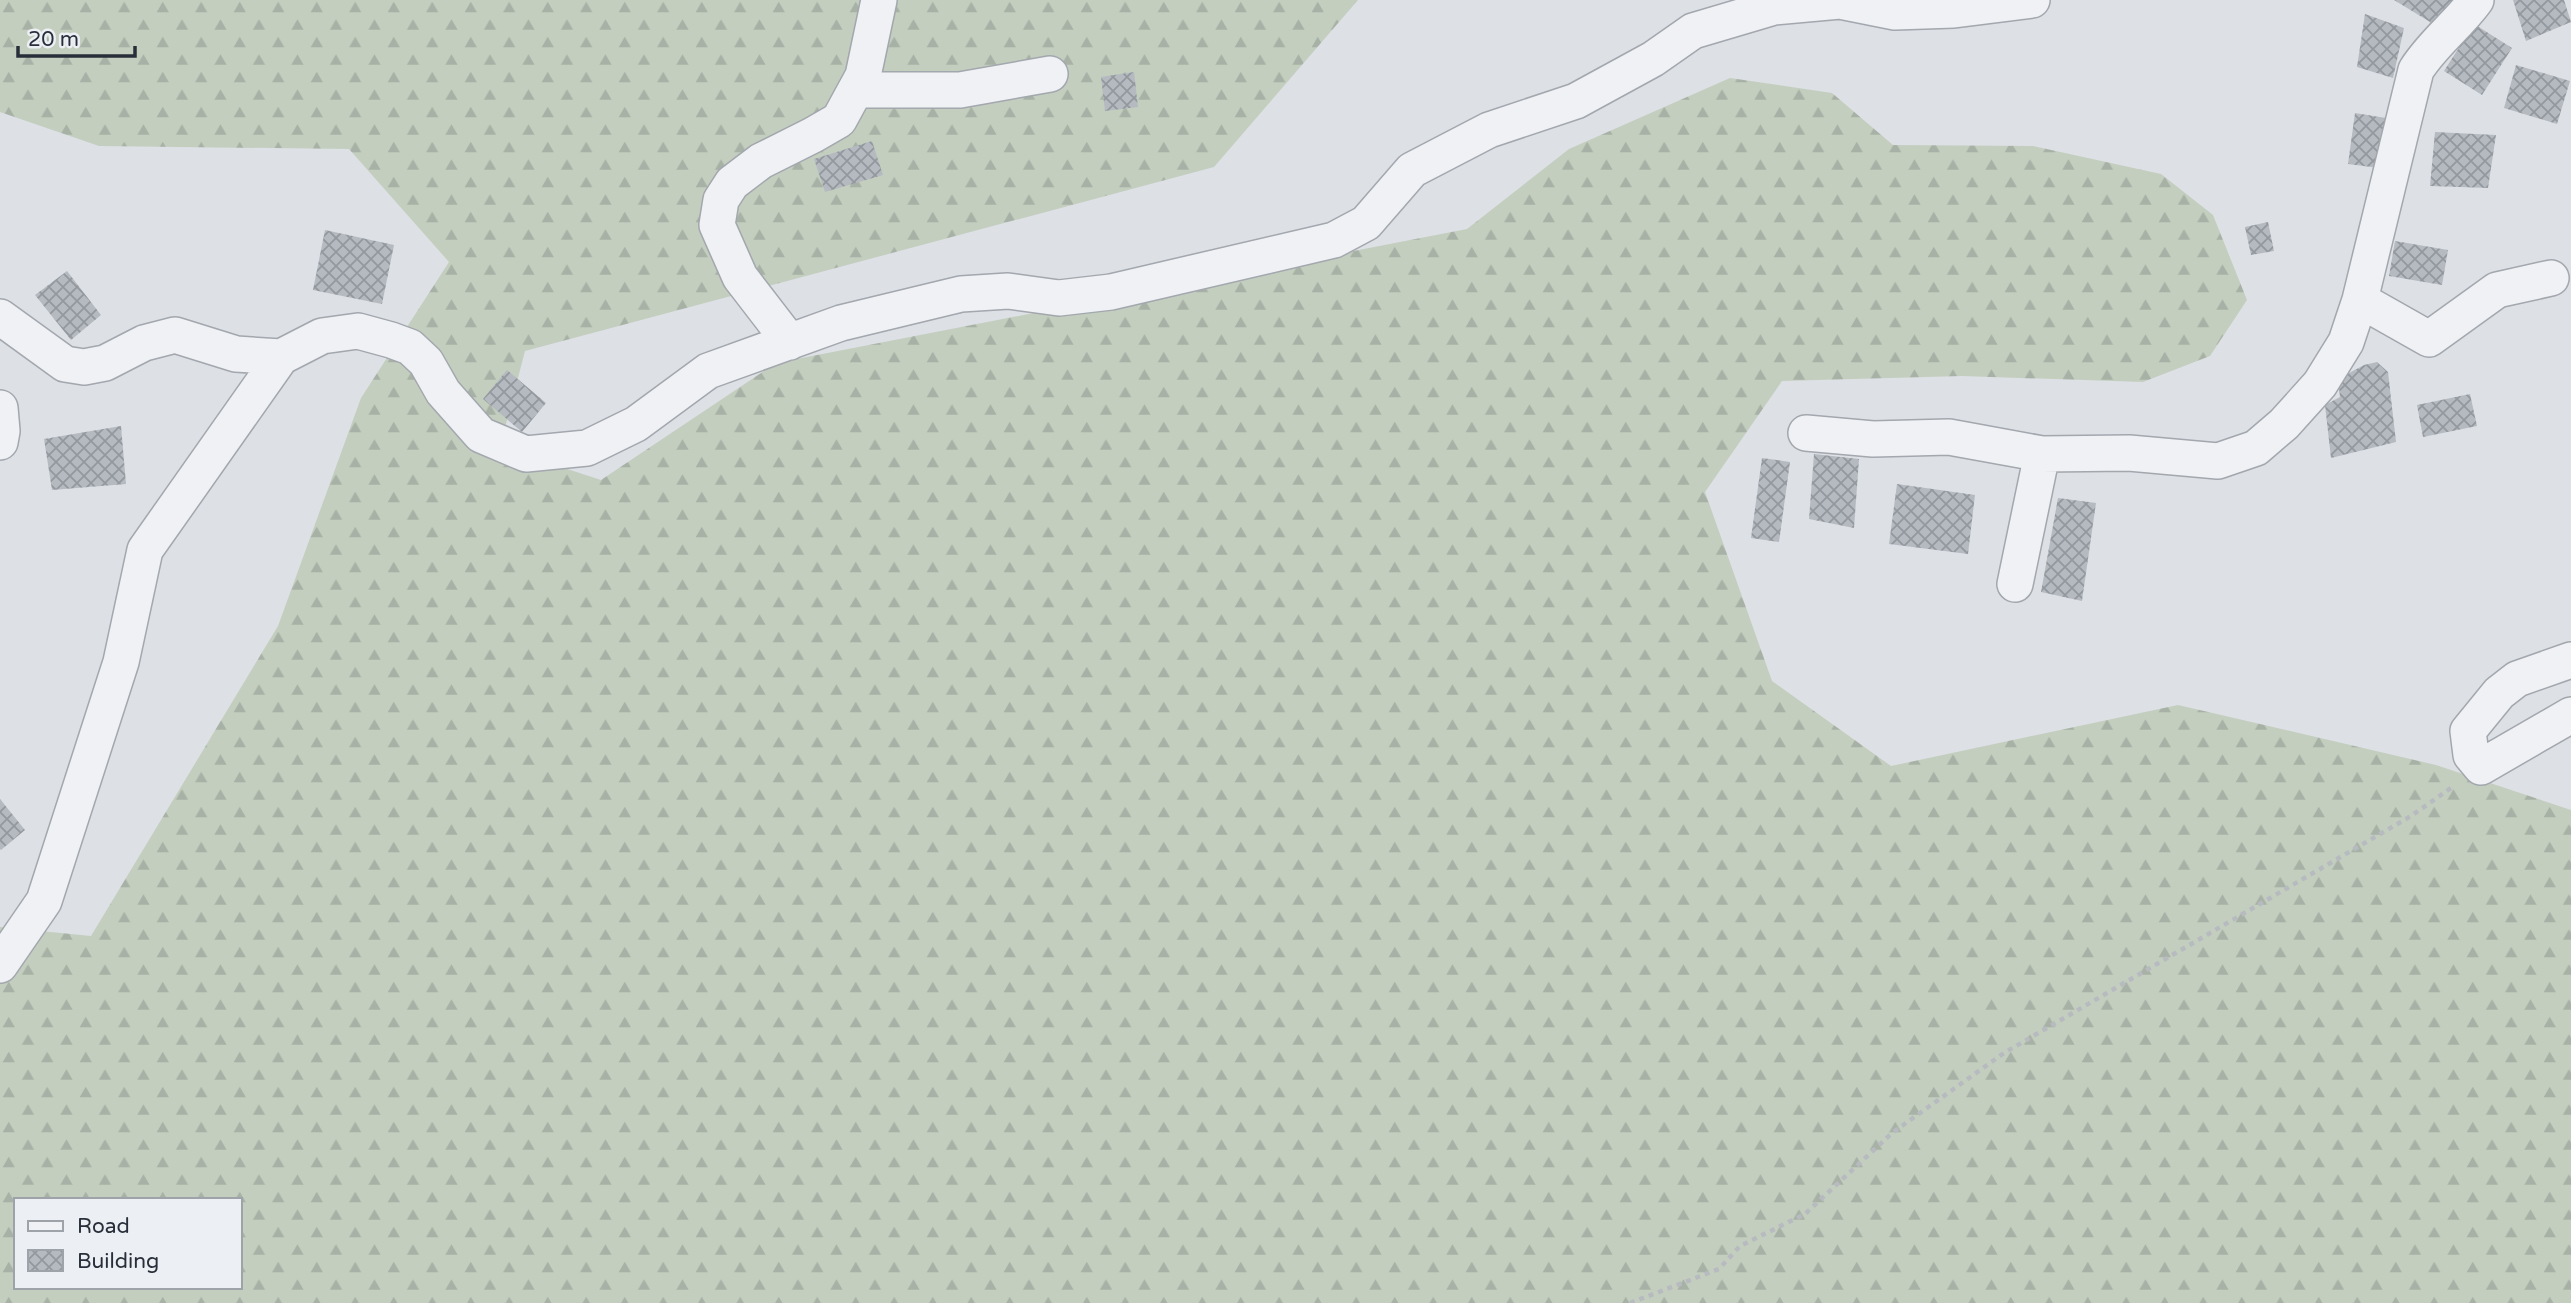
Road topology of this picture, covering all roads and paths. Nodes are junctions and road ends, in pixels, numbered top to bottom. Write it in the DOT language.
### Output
graph roads {
  1 [pos="879,0"];
  2 [pos="2032,0"];
  3 [pos="2476,0"];
  4 [pos="1050,74"];
  5 [pos="856,90"];
  6 [pos="2551,278"];
  7 [pos="2360,300"];
  8 [pos="1,322"];
  9 [pos="790,342"];
  10 [pos="281,357"];
  11 [pos="0,408"];
  12 [pos="1806,433"];
  13 [pos="0,442"];
  14 [pos="2042,454"];
  15 [pos="2015,584"];
  16 [pos="2571,660"];
  17 [pos="2571,715"];
  18 [pos="2481,767"];
  19 [pos="0,965"];
  20 [pos="1630,1303"];
  1 -- 5 [label="street"];
  2 -- 9 [label="street"];
  3 -- 7 [label="street"];
  4 -- 5 [label="street"];
  5 -- 9 [label="street"];
  6 -- 7 [label="street"];
  7 -- 14 [label="street"];
  8 -- 10 [label="street"];
  9 -- 10 [label="street"];
  10 -- 19 [label="street"];
  11 -- 13 [label="street"];
  12 -- 14 [label="street"];
  14 -- 15 [label="street"];
  16 -- 18 [label="street"];
  17 -- 18 [label="street"];
  18 -- 20 [label="path"];
}
